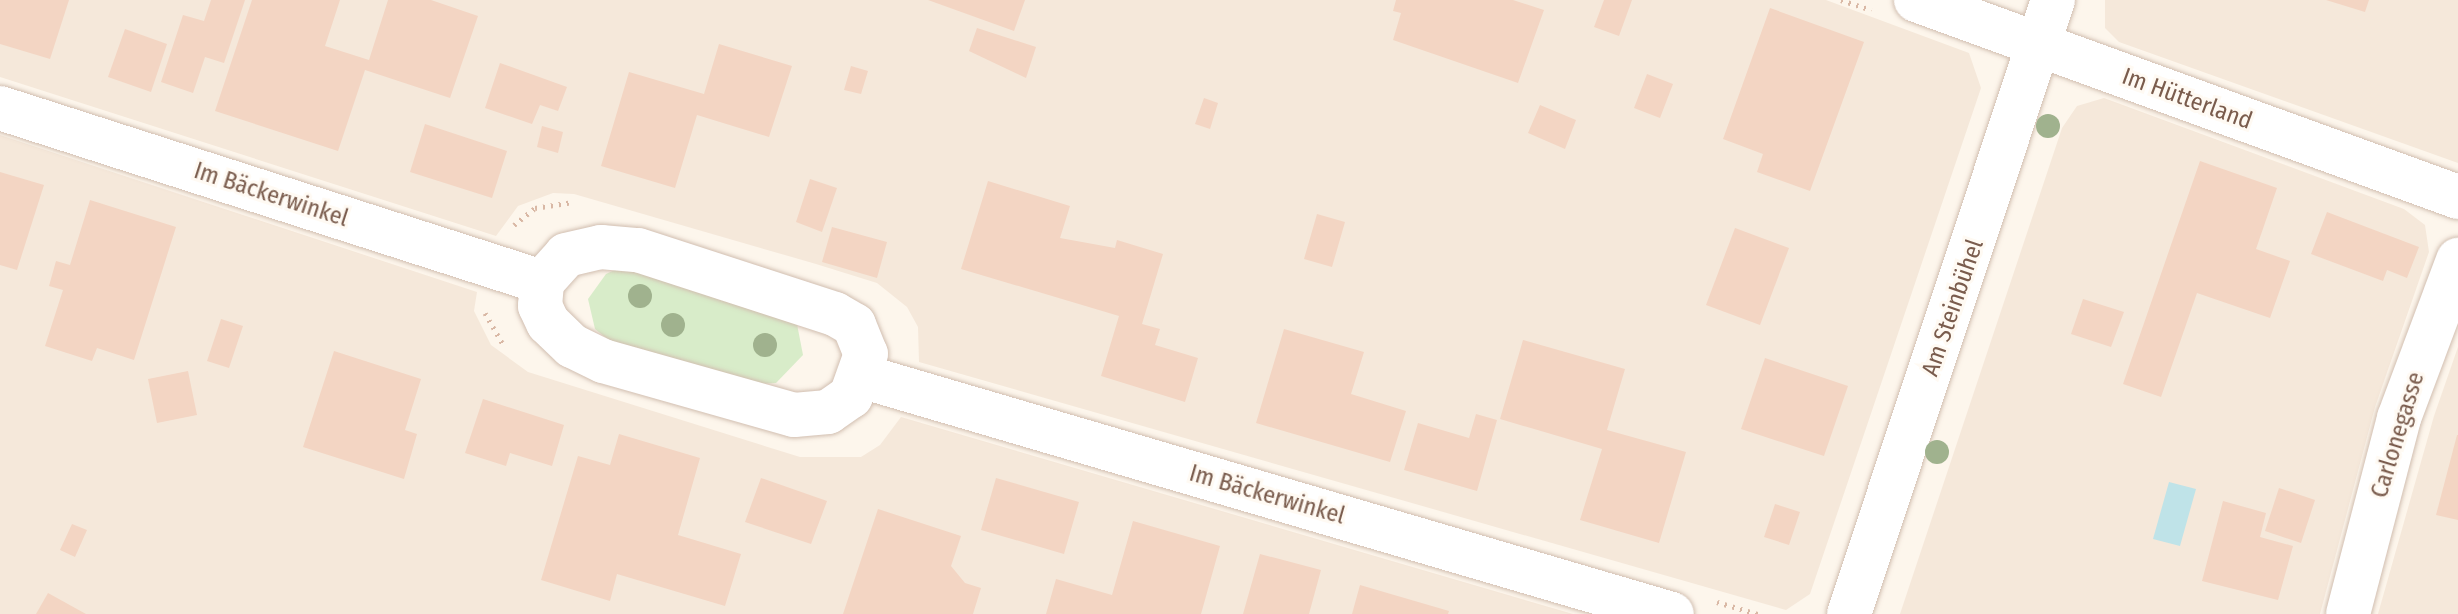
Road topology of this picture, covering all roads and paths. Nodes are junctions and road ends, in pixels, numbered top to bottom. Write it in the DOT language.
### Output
graph roads {
  1 [pos="1841,0"];
  2 [pos="2053,0"];
  3 [pos="1901,8"];
  4 [pos="2039,46"];
  5 [pos="0,108"];
  6 [pos="2458,197"];
  7 [pos="2458,260"];
  8 [pos="542,282"];
  9 [pos="861,376"];
  10 [pos="1672,614"];
  11 [pos="1849,614"];
  12 [pos="2348,614"];
  1 -- 3 [label="path"];
  2 -- 4 [label="street, Am Steinbühel"];
  3 -- 4 [label="street, Im Hütterland"];
  4 -- 6 [label="street, Im Hütterland"];
  4 -- 11 [label="street, Am Steinbühel"];
  5 -- 8 [label="street, Im Bäckerwinkel"];
  7 -- 12 [label="street, Carlonegasse"];
  8 -- 9 [label="street"];
  8 -- 9 [label="street"];
  9 -- 10 [label="street, Im Bäckerwinkel"];
}
